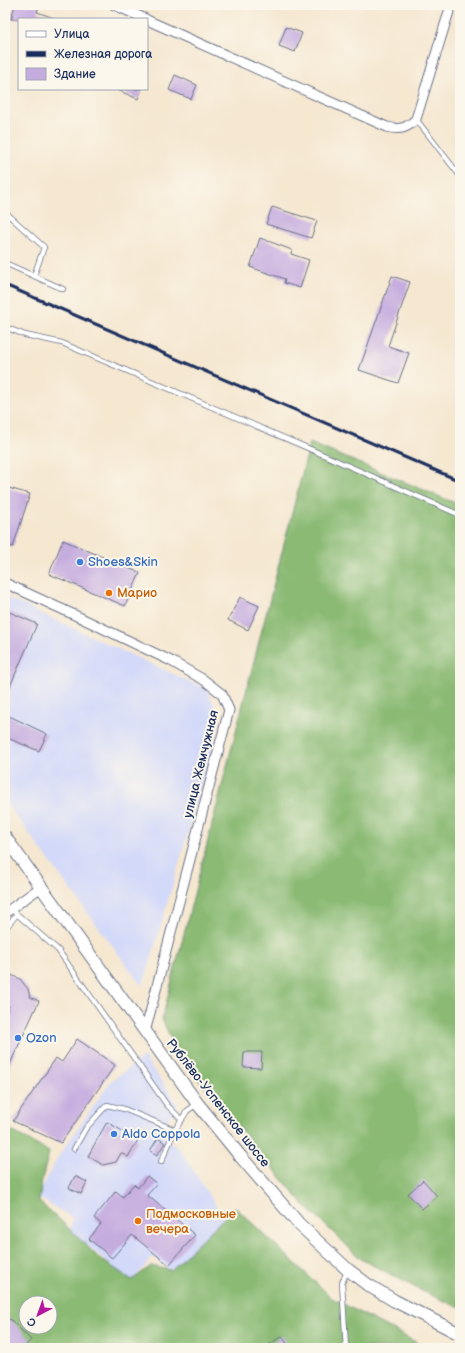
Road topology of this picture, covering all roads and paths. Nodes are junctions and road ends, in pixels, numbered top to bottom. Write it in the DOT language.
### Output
graph roads {
  1 [pos="114,5"];
  2 [pos="451,5"];
  3 [pos="144,18"];
  4 [pos="148,20"];
  5 [pos="416,119"];
  6 [pos="460,176"];
  7 [pos="5,212"];
  8 [pos="5,263"];
  9 [pos="34,276"];
  10 [pos="63,289"];
  11 [pos="5,327"];
  12 [pos="460,515"];
  13 [pos="5,583"];
  14 [pos="5,837"];
  15 [pos="40,887"];
  16 [pos="11,912"];
  17 [pos="5,929"];
  18 [pos="145,1032"];
  19 [pos="198,1103"];
  20 [pos="182,1120"];
  21 [pos="175,1130"];
  22 [pos="74,1148"];
  23 [pos="161,1162"];
  24 [pos="347,1269"];
  25 [pos="460,1334"];
  26 [pos="346,1348"];
  1 -- 3 [label="street"];
  2 -- 5 [label="street"];
  4 -- 5 [label="street"];
  5 -- 6 [label="lane"];
  7 -- 9 [label="lane"];
  8 -- 9 [label="lane"];
  9 -- 10 [label="lane"];
  11 -- 12 [label="lane"];
  13 -- 18 [label="street, улица Жемчужная"];
  14 -- 15 [label="main road, Рублёво-Успенское шоссе"];
  15 -- 16 [label="street"];
  15 -- 18 [label="main road, Рублёво-Успенское шоссе"];
  16 -- 17 [label="lane"];
  16 -- 20 [label="lane"];
  18 -- 19 [label="main road, Рублёво-Успенское шоссе"];
  19 -- 20 [label="lane"];
  19 -- 24 [label="main road, Рублёво-Успенское шоссе"];
  20 -- 21 [label="lane"];
  21 -- 22 [label="lane"];
  21 -- 23 [label="lane"];
  24 -- 25 [label="main road, Рублёво-Успенское шоссе"];
  24 -- 26 [label="lane"];
}
